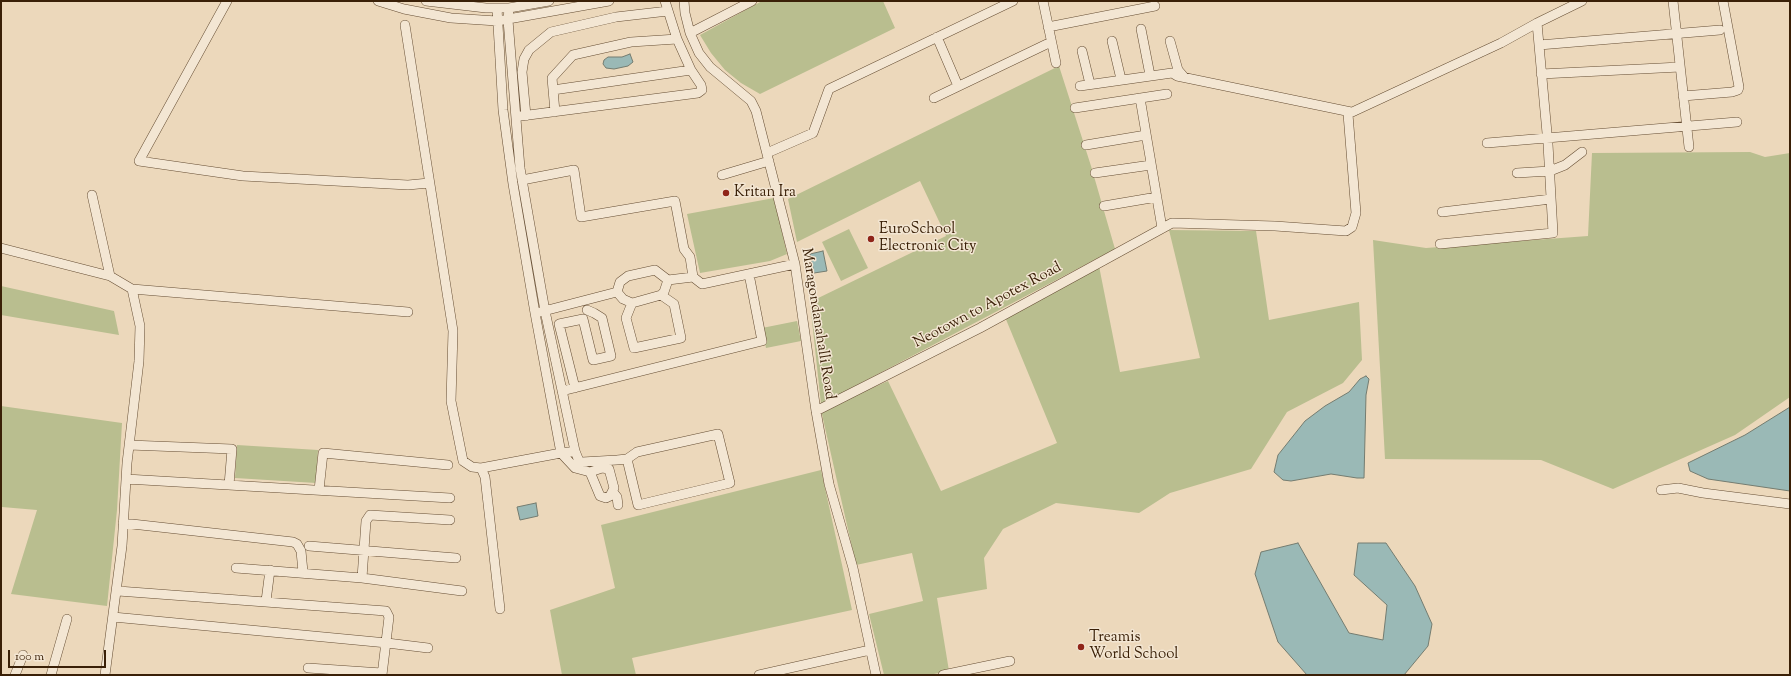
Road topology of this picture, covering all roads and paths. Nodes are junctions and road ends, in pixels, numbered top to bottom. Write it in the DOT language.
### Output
graph roads {
  1 [pos="227,1"];
  2 [pos="378,1"];
  3 [pos="426,1"];
  4 [pos="550,1"];
  5 [pos="609,1"];
  6 [pos="666,1"];
  7 [pos="684,1"];
  8 [pos="752,1"];
  9 [pos="1013,1"];
  10 [pos="1043,1"];
  11 [pos="1582,1"];
  12 [pos="1673,1"];
  13 [pos="1722,1"];
  14 [pos="1156,6"];
  15 [pos="497,8"];
  16 [pos="509,8"];
  17 [pos="668,11"];
  18 [pos="508,20"];
  19 [pos="498,21"];
  20 [pos="1537,23"];
  21 [pos="405,26"];
  22 [pos="1048,27"];
  23 [pos="1141,29"];
  24 [pos="1720,30"];
  25 [pos="690,33"];
  26 [pos="1676,33"];
  27 [pos="676,38"];
  28 [pos="937,38"];
  29 [pos="1112,41"];
  30 [pos="1170,41"];
  31 [pos="1051,42"];
  32 [pos="1539,45"];
  33 [pos="1082,51"];
  34 [pos="1056,63"];
  35 [pos="1680,67"];
  36 [pos="691,70"];
  37 [pos="1541,74"];
  38 [pos="1150,75"];
  39 [pos="1184,77"];
  40 [pos="1122,79"];
  41 [pos="1090,84"];
  42 [pos="958,86"];
  43 [pos="1080,86"];
  44 [pos="553,90"];
  45 [pos="1167,94"];
  46 [pos="1683,96"];
  47 [pos="934,98"];
  48 [pos="1140,98"];
  49 [pos="1075,108"];
  50 [pos="555,112"];
  51 [pos="1350,113"];
  52 [pos="521,116"];
  53 [pos="1737,122"];
  54 [pos="1686,126"];
  55 [pos="1146,135"];
  56 [pos="1548,138"];
  57 [pos="1488,143"];
  58 [pos="1086,145"];
  59 [pos="1689,147"];
  60 [pos="1582,152"];
  61 [pos="768,157"];
  62 [pos="1151,165"];
  63 [pos="1550,171"];
  64 [pos="1095,172"];
  65 [pos="1517,173"];
  66 [pos="722,175"];
  67 [pos="522,180"];
  68 [pos="429,183"];
  69 [pos="92,195"];
  70 [pos="1157,197"];
  71 [pos="1551,199"];
  72 [pos="1104,206"];
  73 [pos="1442,212"];
  74 [pos="1162,228"];
  75 [pos="1440,244"];
  76 [pos="1,248"];
  77 [pos="796,264"];
  78 [pos="749,274"];
  79 [pos="110,276"];
  80 [pos="693,277"];
  81 [pos="668,280"];
  82 [pos="132,289"];
  83 [pos="617,292"];
  84 [pos="661,295"];
  85 [pos="585,299"];
  86 [pos="632,303"];
  87 [pos="545,311"];
  88 [pos="408,312"];
  89 [pos="535,313"];
  90 [pos="585,315"];
  91 [pos="575,388"];
  92 [pos="562,391"];
  93 [pos="816,411"];
  94 [pos="129,445"];
  95 [pos="575,451"];
  96 [pos="561,453"];
  97 [pos="627,459"];
  98 [pos="448,465"];
  99 [pos="482,468"];
  100 [pos="590,472"];
  101 [pos="126,479"];
  102 [pos="228,485"];
  103 [pos="319,490"];
  104 [pos="1661,490"];
  105 [pos="613,492"];
  106 [pos="450,498"];
  107 [pos="1790,504"];
  108 [pos="618,505"];
  109 [pos="450,520"];
  110 [pos="123,523"];
  111 [pos="309,546"];
  112 [pos="364,551"];
  113 [pos="456,558"];
  114 [pos="236,568"];
  115 [pos="270,570"];
  116 [pos="303,572"];
  117 [pos="362,578"];
  118 [pos="118,590"];
  119 [pos="462,591"];
  120 [pos="266,601"];
  121 [pos="500,609"];
  122 [pos="113,617"];
  123 [pos="67,619"];
  124 [pos="387,643"];
  125 [pos="428,648"];
  126 [pos="870,650"];
  127 [pos="23,655"];
  128 [pos="1010,660"];
  129 [pos="308,668"];
  130 [pos="382,674"];
  131 [pos="15,675"];
  132 [pos="51,675"];
  133 [pos="105,675"];
  134 [pos="759,675"];
  135 [pos="876,675"];
  136 [pos="943,675"];
  1 -- 68 [label="street"];
  2 -- 19 [label="street"];
  3 -- 15 [label="street"];
  4 -- 16 [label="street"];
  5 -- 18 [label="street"];
  6 -- 17 [label="street"];
  7 -- 25 [label="street, Maragondanahalli Road"];
  8 -- 25 [label="street"];
  9 -- 28 [label="street"];
  10 -- 22 [label="street"];
  11 -- 20 [label="street"];
  12 -- 26 [label="street"];
  13 -- 46 [label="street"];
  14 -- 22 [label="street"];
  15 -- 16 [label="street"];
  15 -- 19 [label="street"];
  16 -- 18 [label="street"];
  17 -- 27 [label="street"];
  17 -- 52 [label="street"];
  18 -- 19 [label="street"];
  18 -- 52 [label="street"];
  19 -- 89 [label="street"];
  20 -- 32 [label="street"];
  20 -- 51 [label="street"];
  21 -- 68 [label="street"];
  22 -- 31 [label="street"];
  23 -- 38 [label="street"];
  24 -- 26 [label="street"];
  25 -- 61 [label="street, Maragondanahalli Road"];
  26 -- 32 [label="street"];
  26 -- 35 [label="street"];
  27 -- 36 [label="street"];
  27 -- 44 [label="street"];
  28 -- 42 [label="street"];
  28 -- 61 [label="street"];
  29 -- 40 [label="street"];
  30 -- 39 [label="street"];
  31 -- 34 [label="street"];
  31 -- 42 [label="street"];
  32 -- 37 [label="street"];
  33 -- 41 [label="street"];
  35 -- 37 [label="street"];
  35 -- 46 [label="street"];
  36 -- 44 [label="street"];
  36 -- 50 [label="street"];
  37 -- 56 [label="street"];
  38 -- 39 [label="street"];
  38 -- 40 [label="street"];
  39 -- 51 [label="street"];
  40 -- 41 [label="street"];
  41 -- 43 [label="street"];
  42 -- 47 [label="street"];
  44 -- 50 [label="street"];
  45 -- 48 [label="street"];
  46 -- 54 [label="street"];
  48 -- 49 [label="street"];
  48 -- 55 [label="street"];
  50 -- 52 [label="street"];
  51 -- 74 [label="street, Neotown to Apotex Road"];
  52 -- 67 [label="street"];
  53 -- 54 [label="street"];
  54 -- 56 [label="street"];
  54 -- 59 [label="street"];
  55 -- 58 [label="street"];
  55 -- 62 [label="street"];
  56 -- 57 [label="street"];
  56 -- 63 [label="street"];
  60 -- 63 [label="street"];
  61 -- 66 [label="street"];
  61 -- 77 [label="street, Maragondanahalli Road"];
  62 -- 64 [label="street"];
  62 -- 70 [label="street"];
  63 -- 65 [label="street"];
  63 -- 71 [label="street"];
  67 -- 80 [label="street"];
  67 -- 87 [label="street"];
  68 -- 99 [label="street"];
  69 -- 79 [label="street"];
  70 -- 72 [label="street"];
  70 -- 74 [label="street"];
  71 -- 73 [label="street"];
  71 -- 75 [label="street"];
  74 -- 93 [label="street, Neotown to Apotex Road"];
  76 -- 79 [label="street"];
  77 -- 78 [label="street"];
  77 -- 93 [label="street, Maragondanahalli Road"];
  78 -- 80 [label="street"];
  78 -- 91 [label="street"];
  79 -- 82 [label="street"];
  80 -- 81 [label="street"];
  81 -- 83 [label="street"];
  81 -- 84 [label="street"];
  82 -- 88 [label="street"];
  82 -- 94 [label="street"];
  83 -- 85 [label="street"];
  83 -- 86 [label="street"];
  84 -- 86 [label="street"];
  84 -- 86 [label="street"];
  85 -- 87 [label="street"];
  85 -- 90 [label="street"];
  87 -- 89 [label="street"];
  87 -- 92 [label="street"];
  89 -- 96 [label="street"];
  90 -- 90 [label="street"];
  90 -- 91 [label="street"];
  91 -- 92 [label="street"];
  92 -- 95 [label="street"];
  93 -- 126 [label="street, Maragondanahalli Road"];
  94 -- 101 [label="street"];
  94 -- 102 [label="street"];
  95 -- 96 [label="street"];
  95 -- 97 [label="street"];
  96 -- 99 [label="street"];
  96 -- 100 [label="street"];
  97 -- 97 [label="street"];
  98 -- 103 [label="street"];
  99 -- 121 [label="street"];
  100 -- 105 [label="street"];
  100 -- 105 [label="street"];
  101 -- 102 [label="street"];
  101 -- 110 [label="street"];
  102 -- 103 [label="street"];
  103 -- 106 [label="street"];
  104 -- 107 [label="street"];
  105 -- 108 [label="street"];
  109 -- 112 [label="street"];
  110 -- 116 [label="street"];
  110 -- 118 [label="street"];
  111 -- 112 [label="street"];
  112 -- 113 [label="street"];
  112 -- 117 [label="street"];
  114 -- 115 [label="street"];
  115 -- 116 [label="street"];
  115 -- 120 [label="street"];
  116 -- 117 [label="street"];
  117 -- 119 [label="street"];
  118 -- 120 [label="street"];
  118 -- 122 [label="street"];
  120 -- 124 [label="street"];
  122 -- 124 [label="street"];
  122 -- 133 [label="street"];
  123 -- 132 [label="street"];
  124 -- 125 [label="street"];
  124 -- 130 [label="street"];
  126 -- 134 [label="street"];
  126 -- 135 [label="street, Maragondanahalli Road"];
  127 -- 131 [label="street"];
  128 -- 136 [label="street"];
  129 -- 130 [label="street"];
}
